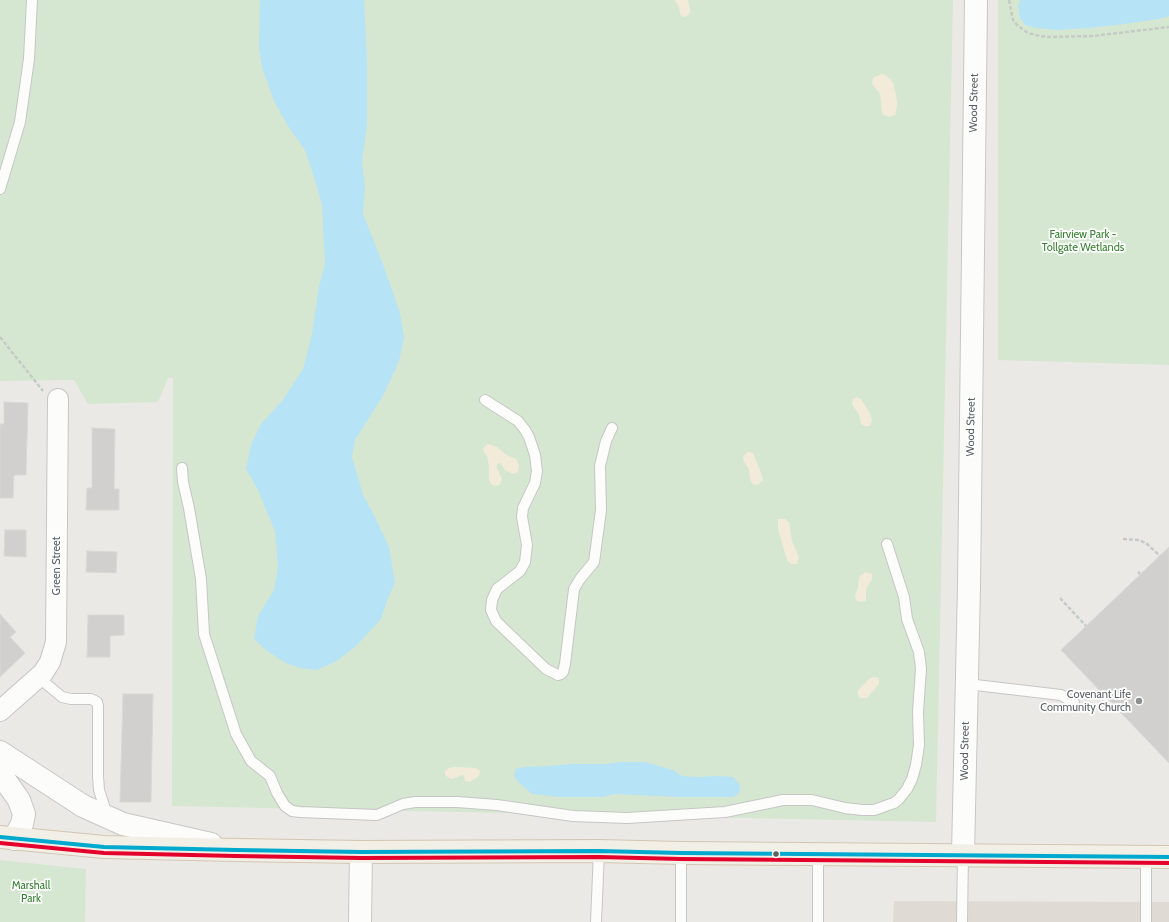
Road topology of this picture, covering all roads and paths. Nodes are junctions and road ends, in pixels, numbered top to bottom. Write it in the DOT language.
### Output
graph roads {
  1 [pos="32,0"];
  2 [pos="976,0"];
  3 [pos="1010,0"];
  4 [pos="1169,27"];
  5 [pos="0,189"];
  6 [pos="0,337"];
  7 [pos="50,394"];
  8 [pos="486,400"];
  9 [pos="612,428"];
  10 [pos="182,468"];
  11 [pos="1122,539"];
  12 [pos="887,544"];
  13 [pos="1160,556"];
  14 [pos="1060,598"];
  15 [pos="1086,626"];
  16 [pos="38,677"];
  17 [pos="967,684"];
  18 [pos="1074,703"];
  19 [pos="0,711"];
  20 [pos="0,752"];
  21 [pos="0,773"];
  22 [pos="108,817"];
  23 [pos="7,838"];
  24 [pos="236,850"];
  25 [pos="599,850"];
  26 [pos="362,852"];
  27 [pos="681,852"];
  28 [pos="818,854"];
  29 [pos="963,854"];
  30 [pos="1146,857"];
  31 [pos="1169,857"];
  32 [pos="360,922"];
  33 [pos="596,922"];
  34 [pos="681,922"];
  35 [pos="818,922"];
  36 [pos="962,922"];
  37 [pos="1146,922"];
  1 -- 5 [label="lane"];
  2 -- 17 [label="street, Wood Street"];
  3 -- 4 [label="path"];
  6 -- 7 [label="path"];
  7 -- 16 [label="street, Green Street"];
  8 -- 9 [label="lane"];
  10 -- 12 [label="lane"];
  11 -- 13 [label="path"];
  14 -- 15 [label="path"];
  16 -- 19 [label="street, Green Street"];
  16 -- 22 [label="lane"];
  17 -- 18 [label="lane"];
  17 -- 29 [label="street, Wood Street"];
  20 -- 22 [label="street"];
  21 -- 23 [label="street"];
  22 -- 24 [label="street"];
  23 -- 24 [label="main road"];
  24 -- 26 [label="main road"];
  25 -- 26 [label="main road"];
  25 -- 27 [label="main road"];
  25 -- 33 [label="lane"];
  26 -- 32 [label="street"];
  27 -- 28 [label="main road"];
  27 -- 34 [label="lane"];
  28 -- 29 [label="main road"];
  28 -- 35 [label="lane"];
  29 -- 30 [label="main road"];
  29 -- 36 [label="lane"];
  30 -- 31 [label="main road"];
  30 -- 37 [label="lane"];
}
